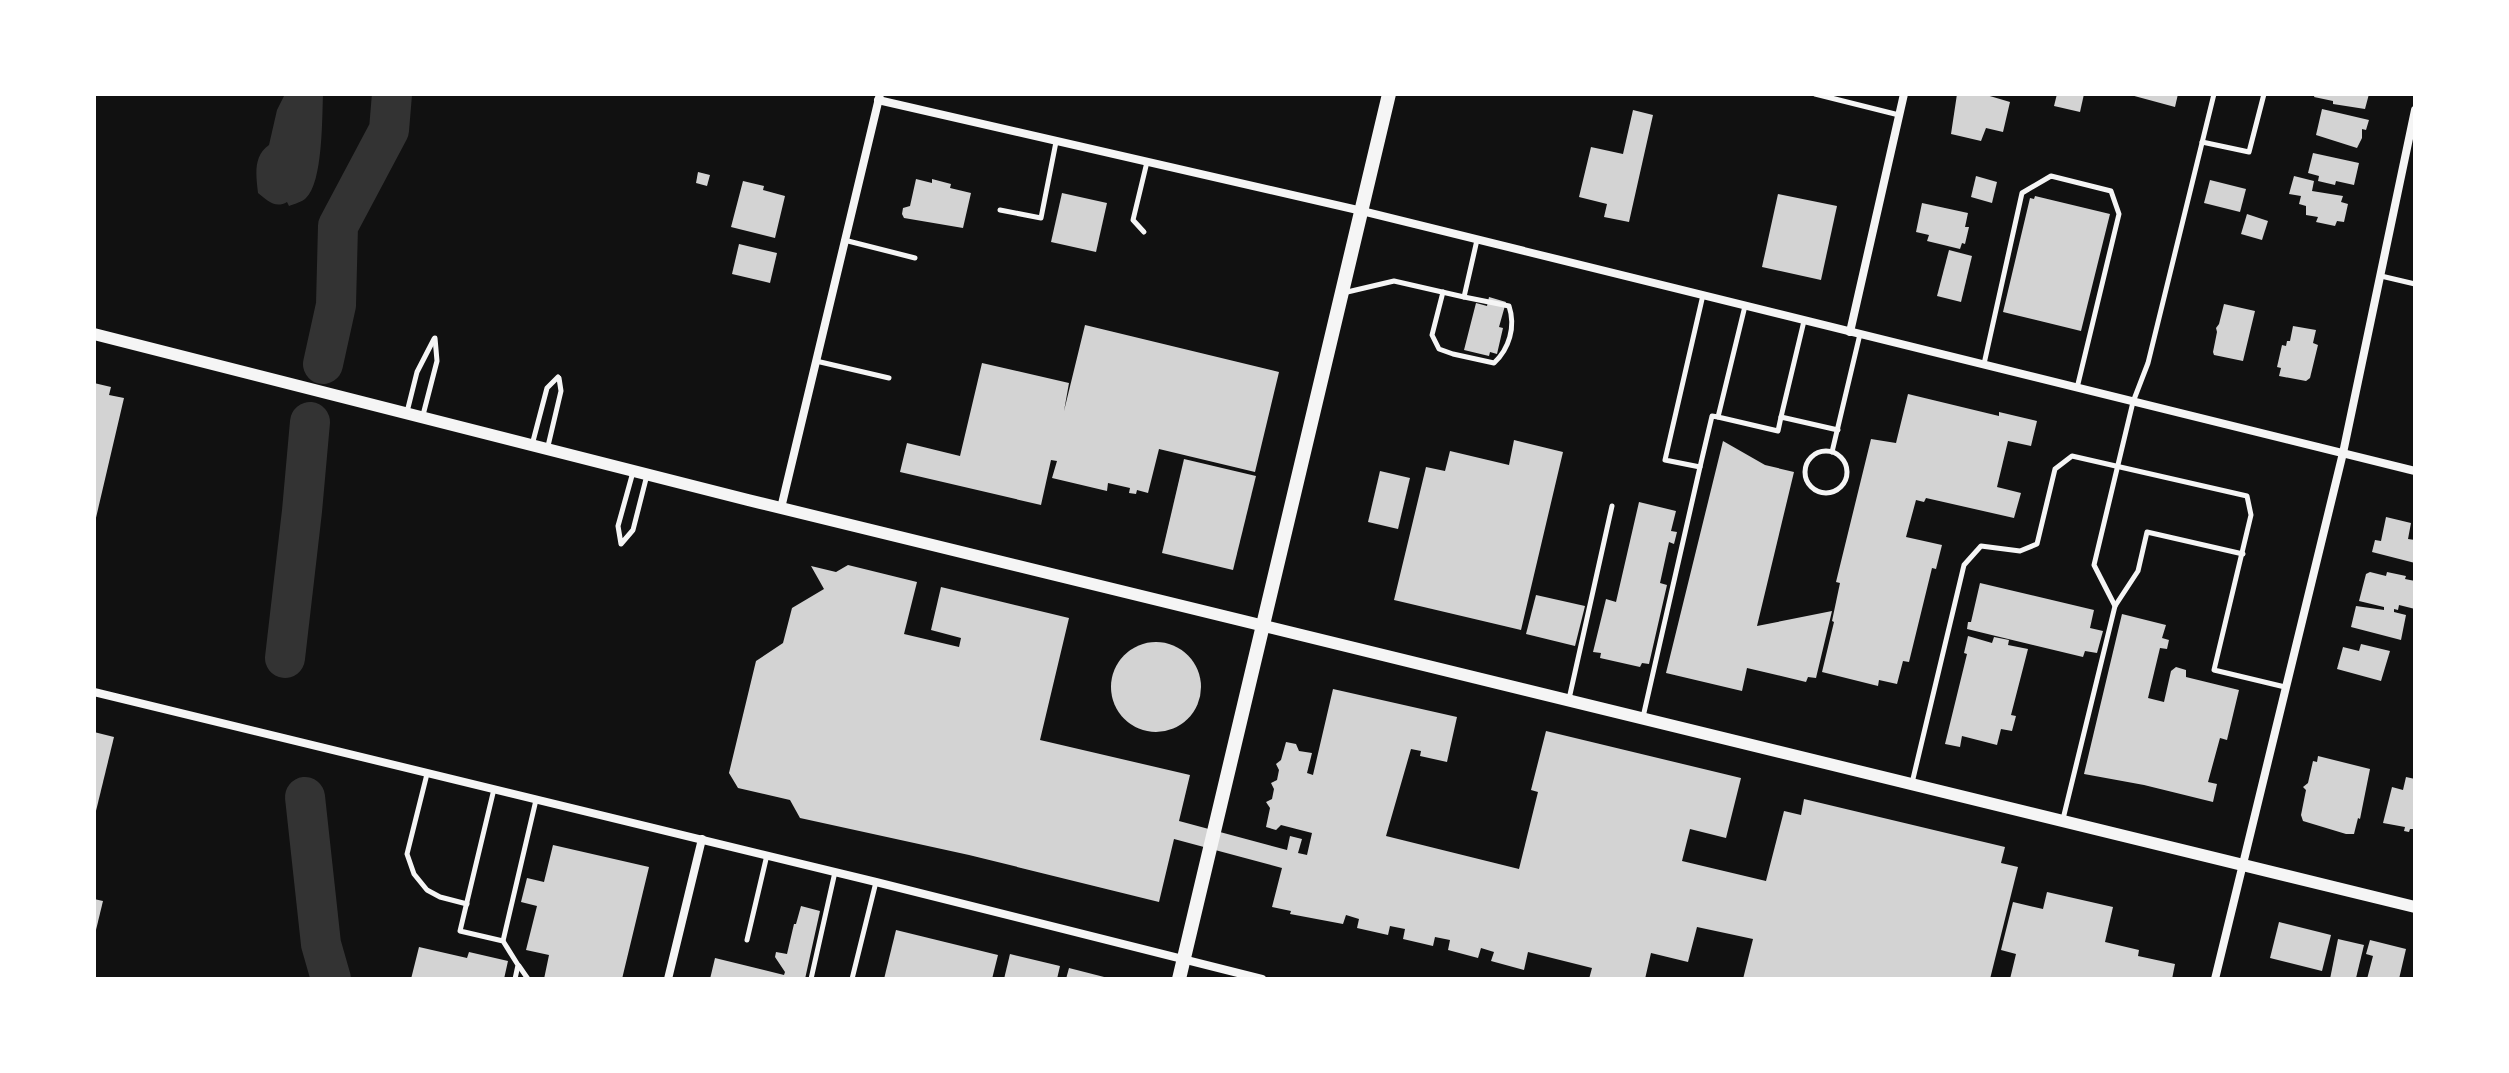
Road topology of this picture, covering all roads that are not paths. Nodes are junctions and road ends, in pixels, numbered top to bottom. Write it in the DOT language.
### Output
graph roads {
  1 [pos="1389,94"];
  2 [pos="1815,94"];
  3 [pos="1904,94"];
  4 [pos="2214,94"];
  5 [pos="2264,94"];
  6 [pos="879,97"];
  7 [pos="2415,110"];
  8 [pos="1899,115"];
  9 [pos="2413,132"];
  10 [pos="1056,141"];
  11 [pos="2202,142"];
  12 [pos="1147,162"];
  13 [pos="1000,210"];
  14 [pos="1362,211"];
  15 [pos="1144,232"];
  16 [pos="844,240"];
  17 [pos="1477,240"];
  18 [pos="915,258"];
  19 [pos="2380,276"];
  20 [pos="2415,284"];
  21 [pos="1443,292"];
  22 [pos="1342,293"];
  23 [pos="1703,295"];
  24 [pos="1464,297"];
  25 [pos="1745,306"];
  26 [pos="1804,320"];
  27 [pos="1850,332"];
  28 [pos="94,334"];
  29 [pos="1860,334"];
  30 [pos="816,360"];
  31 [pos="1983,365"];
  32 [pos="889,378"];
  33 [pos="2077,388"];
  34 [pos="2133,402"];
  35 [pos="407,414"];
  36 [pos="1718,417"];
  37 [pos="1781,417"];
  38 [pos="423,418"];
  39 [pos="1838,430"];
  40 [pos="532,446"];
  41 [pos="547,449"];
  42 [pos="1832,452"];
  43 [pos="2343,453"];
  44 [pos="2118,465"];
  45 [pos="1700,467"];
  46 [pos="633,471"];
  47 [pos="2415,471"];
  48 [pos="648,474"];
  49 [pos="1612,506"];
  50 [pos="781,508"];
  51 [pos="2243,554"];
  52 [pos="2115,606"];
  53 [pos="1262,625"];
  54 [pos="2285,687"];
  55 [pos="94,692"];
  56 [pos="1569,700"];
  57 [pos="1643,718"];
  58 [pos="427,773"];
  59 [pos="1912,783"];
  60 [pos="494,789"];
  61 [pos="536,800"];
  62 [pos="2062,821"];
  63 [pos="702,839"];
  64 [pos="767,855"];
  65 [pos="2243,865"];
  66 [pos="835,872"];
  67 [pos="876,882"];
  68 [pos="467,904"];
  69 [pos="2415,907"];
  70 [pos="747,940"];
  71 [pos="503,941"];
  72 [pos="1183,961"];
  73 [pos="518,965"];
  74 [pos="515,979"];
  75 [pos="528,979"];
  76 [pos="668,979"];
  77 [pos="811,979"];
  78 [pos="852,979"];
  79 [pos="1179,979"];
  80 [pos="1262,979"];
  81 [pos="2215,979"];
  1 -- 14 [label="main road"];
  2 -- 8 [label="lane"];
  3 -- 8 [label="street"];
  4 -- 11 [label="lane"];
  5 -- 11 [label="lane"];
  6 -- 10 [label="street"];
  6 -- 16 [label="street"];
  7 -- 9 [label="street"];
  8 -- 27 [label="street"];
  9 -- 19 [label="street"];
  10 -- 12 [label="street"];
  10 -- 13 [label="lane"];
  11 -- 34 [label="lane"];
  12 -- 14 [label="street"];
  12 -- 15 [label="lane"];
  14 -- 17 [label="street"];
  14 -- 22 [label="main road"];
  16 -- 18 [label="lane"];
  16 -- 30 [label="street"];
  17 -- 23 [label="street"];
  17 -- 24 [label="lane"];
  19 -- 20 [label="lane"];
  19 -- 43 [label="street"];
  21 -- 22 [label="lane"];
  21 -- 24 [label="lane"];
  21 -- 24 [label="lane"];
  22 -- 53 [label="main road"];
  23 -- 25 [label="street"];
  23 -- 45 [label="lane"];
  25 -- 26 [label="street"];
  25 -- 36 [label="lane"];
  26 -- 27 [label="street"];
  26 -- 37 [label="lane"];
  27 -- 29 [label="street"];
  28 -- 35 [label="street"];
  29 -- 31 [label="street"];
  29 -- 39 [label="lane"];
  30 -- 32 [label="lane"];
  30 -- 50 [label="street"];
  31 -- 33 [label="street"];
  31 -- 33 [label="lane"];
  33 -- 34 [label="street"];
  34 -- 43 [label="street"];
  34 -- 44 [label="lane"];
  35 -- 38 [label="street"];
  35 -- 38 [label="lane"];
  36 -- 37 [label="lane"];
  36 -- 45 [label="lane"];
  37 -- 39 [label="lane"];
  38 -- 40 [label="street"];
  39 -- 42 [label="lane"];
  40 -- 41 [label="street"];
  40 -- 41 [label="lane"];
  41 -- 46 [label="street"];
  42 -- 42 [label="lane"];
  43 -- 47 [label="street"];
  43 -- 54 [label="street"];
  44 -- 51 [label="lane"];
  44 -- 52 [label="lane"];
  44 -- 59 [label="lane"];
  45 -- 57 [label="lane"];
  46 -- 48 [label="street"];
  46 -- 48 [label="lane"];
  48 -- 50 [label="street"];
  49 -- 56 [label="lane"];
  50 -- 53 [label="street"];
  51 -- 52 [label="lane"];
  51 -- 54 [label="lane"];
  52 -- 62 [label="lane"];
  53 -- 56 [label="street"];
  53 -- 72 [label="main road"];
  54 -- 65 [label="street"];
  55 -- 58 [label="street"];
  56 -- 57 [label="street"];
  57 -- 59 [label="street"];
  58 -- 60 [label="street"];
  58 -- 68 [label="lane"];
  59 -- 62 [label="street"];
  60 -- 61 [label="street"];
  60 -- 68 [label="lane"];
  61 -- 63 [label="street"];
  61 -- 71 [label="lane"];
  62 -- 65 [label="street"];
  63 -- 64 [label="street"];
  63 -- 76 [label="street"];
  64 -- 66 [label="street"];
  64 -- 70 [label="lane"];
  65 -- 69 [label="street"];
  65 -- 81 [label="street"];
  66 -- 67 [label="street"];
  66 -- 77 [label="lane"];
  67 -- 72 [label="street"];
  67 -- 78 [label="lane"];
  68 -- 71 [label="lane"];
  71 -- 73 [label="lane"];
  72 -- 79 [label="main road"];
  72 -- 80 [label="street"];
  73 -- 74 [label="lane"];
  73 -- 75 [label="lane"];
}
